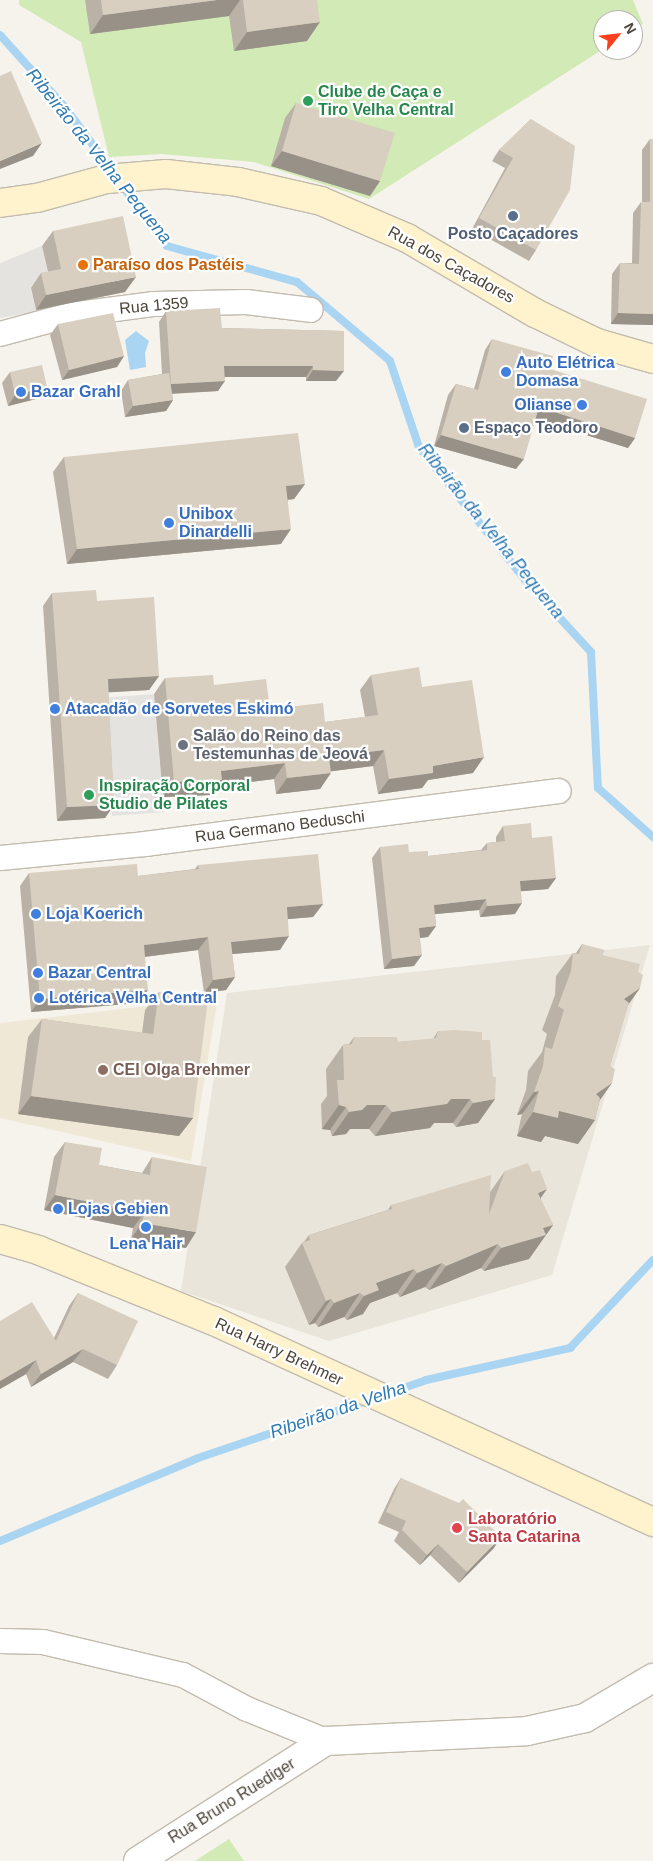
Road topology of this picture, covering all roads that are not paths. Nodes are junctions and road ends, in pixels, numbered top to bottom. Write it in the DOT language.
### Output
graph roads {
  1 [pos="37,198"];
  2 [pos="0,203"];
  3 [pos="0,218"];
  4 [pos="311,310"];
  5 [pos="0,334"];
  6 [pos="653,359"];
  7 [pos="559,791"];
  8 [pos="0,858"];
  9 [pos="0,1222"];
  10 [pos="0,1239"];
  11 [pos="38,1250"];
  12 [pos="653,1522"];
  13 [pos="0,1642"];
  14 [pos="653,1678"];
  15 [pos="326,1741"];
  16 [pos="138,1861"];
  1 -- 2 [label="main road, Rua dos Caçadores"];
  1 -- 3 [label="main road, Rua dos Caçadores"];
  1 -- 6 [label="main road, Rua dos Caçadores"];
  4 -- 5 [label="street, Rua 1359"];
  7 -- 8 [label="street, Rua Germano Beduschi"];
  9 -- 11 [label="main road, Rua Harry Brehmer"];
  10 -- 11 [label="main road, Rua Harry Brehmer"];
  11 -- 12 [label="main road, Rua Harry Brehmer"];
  13 -- 15 [label="street"];
  14 -- 15 [label="street"];
  15 -- 16 [label="street, Rua Bruno Ruediger"];
}
